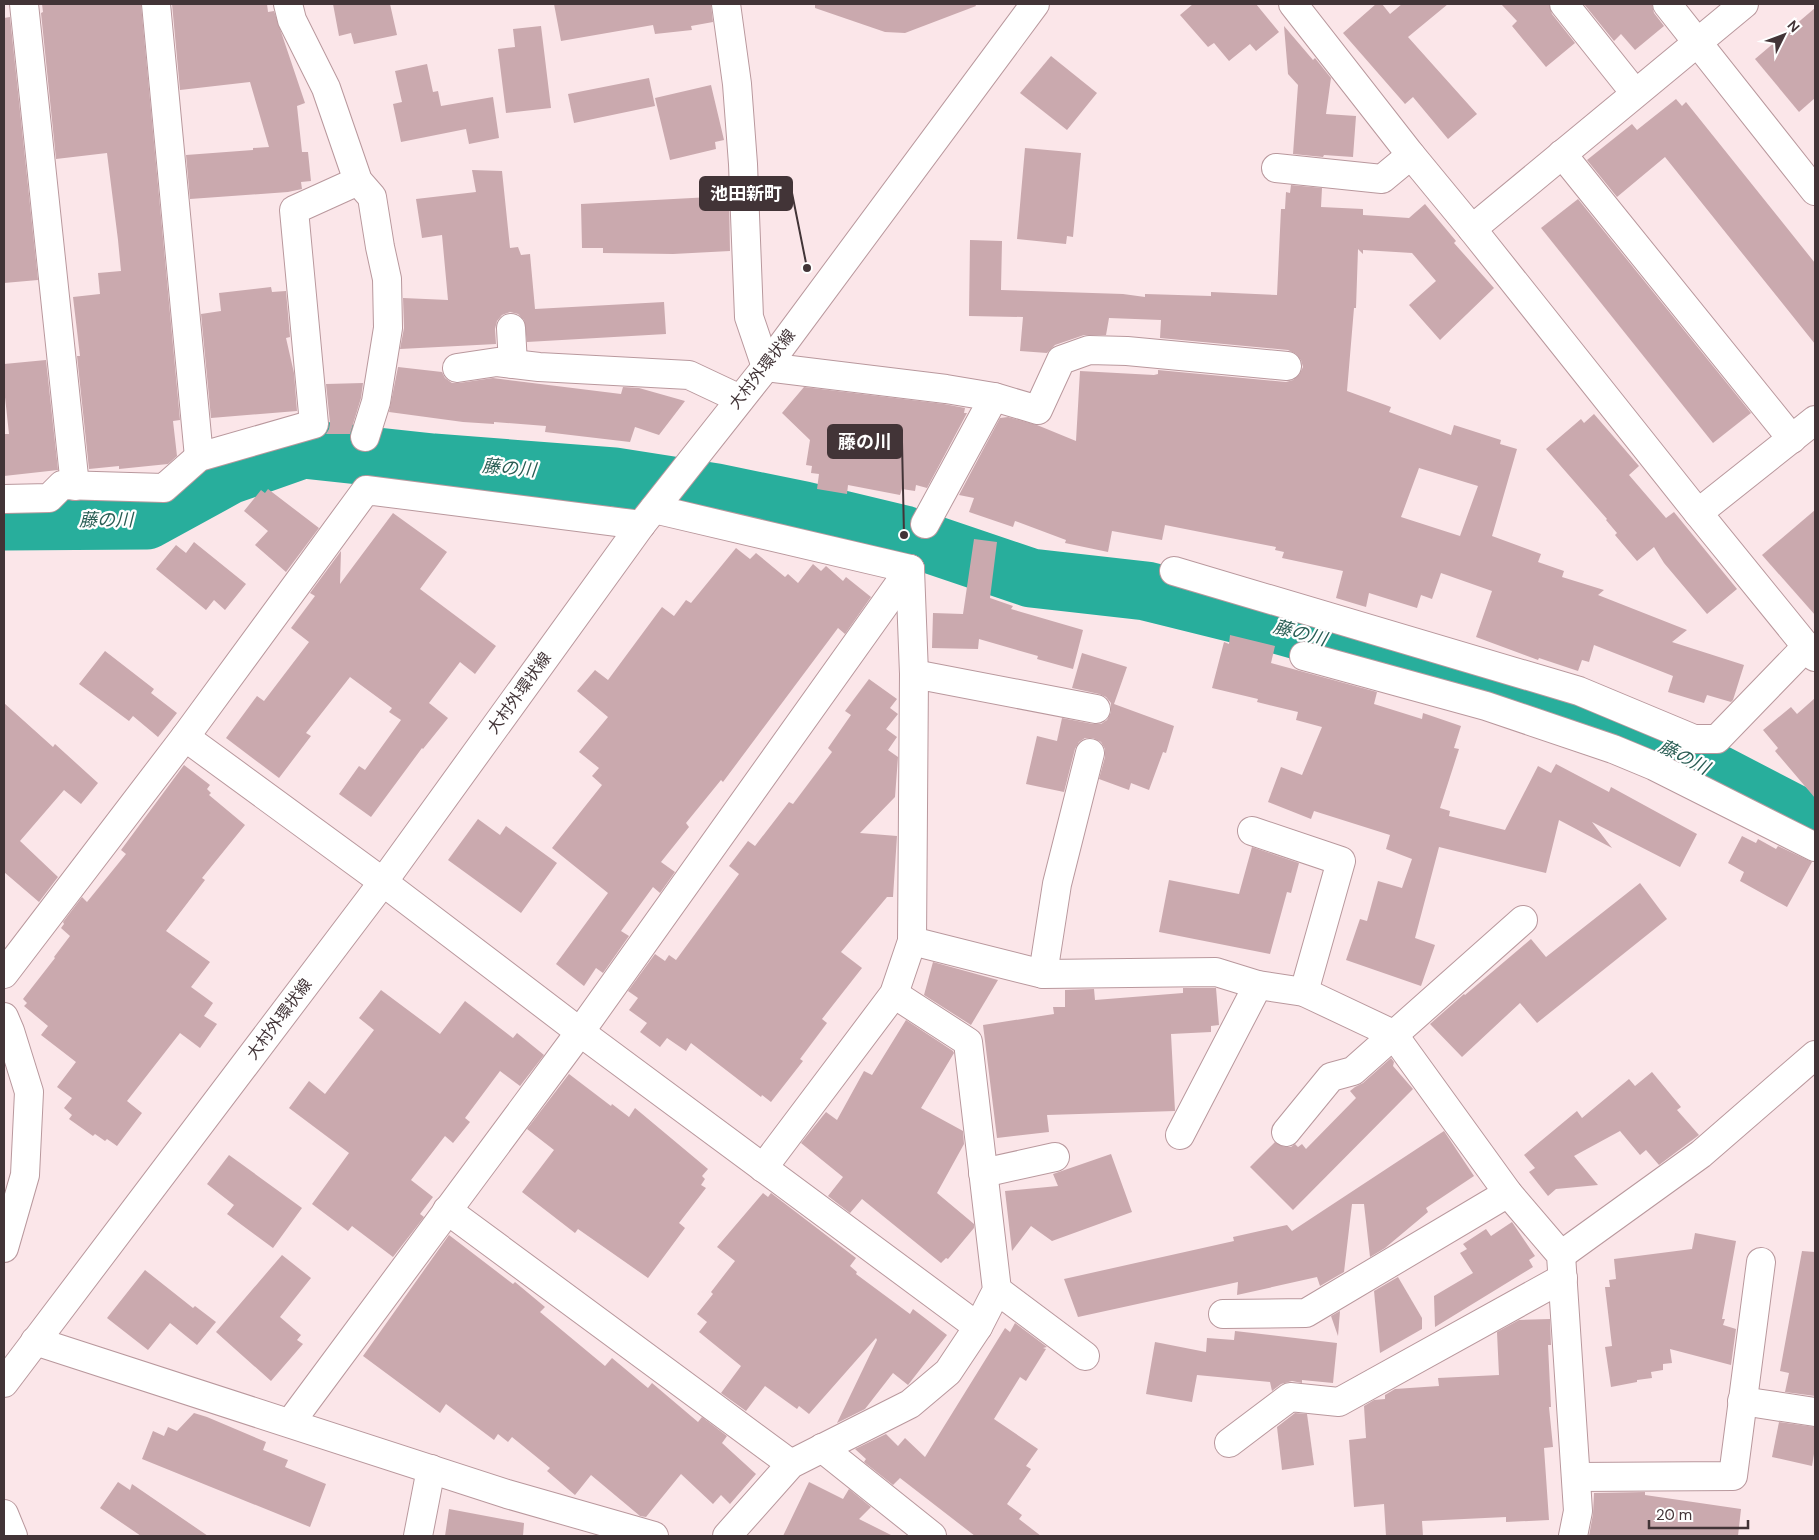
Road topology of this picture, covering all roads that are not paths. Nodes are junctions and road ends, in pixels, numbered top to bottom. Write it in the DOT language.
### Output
graph roads {
  1 [pos="24,4"];
  2 [pos="156,4"];
  3 [pos="288,4"];
  4 [pos="726,4"];
  5 [pos="1035,4"];
  6 [pos="1293,4"];
  7 [pos="1564,4"];
  8 [pos="1667,4"];
  9 [pos="1744,4"];
  10 [pos="1698,42"];
  11 [pos="1635,93"];
  12 [pos="1562,154"];
  13 [pos="1411,155"];
  14 [pos="1276,168"];
  15 [pos="358,181"];
  16 [pos="1815,191"];
  17 [pos="1472,229"];
  18 [pos="511,328"];
  19 [pos="513,364"];
  20 [pos="1287,366"];
  21 [pos="766,367"];
  22 [pos="457,368"];
  23 [pos="994,397"];
  24 [pos="740,399"];
  25 [pos="1815,420"];
  26 [pos="366,437"];
  27 [pos="1792,439"];
  28 [pos="199,457"];
  29 [pos="75,486"];
  30 [pos="4,499"];
  31 [pos="1698,513"];
  32 [pos="650,514"];
  33 [pos="925,524"];
  34 [pos="910,569"];
  35 [pos="1174,571"];
  36 [pos="1811,652"];
  37 [pos="1304,656"];
  38 [pos="914,674"];
  39 [pos="1096,709"];
  40 [pos="185,737"];
  41 [pos="1090,753"];
  42 [pos="1252,830"];
  43 [pos="1815,848"];
  44 [pos="383,882"];
  45 [pos="1523,920"];
  46 [pos="912,941"];
  47 [pos="4,974"];
  48 [pos="1043,974"];
  49 [pos="1258,984"];
  50 [pos="1304,992"];
  51 [pos="894,994"];
  52 [pos="4,1017"];
  53 [pos="580,1032"];
  54 [pos="1393,1034"];
  55 [pos="1815,1055"];
  56 [pos="1286,1132"];
  57 [pos="1180,1135"];
  58 [pos="1056,1157"];
  59 [pos="763,1168"];
  60 [pos="983,1173"];
  61 [pos="1508,1193"];
  62 [pos="447,1210"];
  63 [pos="4,1248"];
  64 [pos="1761,1262"];
  65 [pos="1562,1266"];
  66 [pos="997,1290"];
  67 [pos="1223,1314"];
  68 [pos="978,1327"];
  69 [pos="35,1341"];
  70 [pos="1084,1356"];
  71 [pos="4,1383"];
  72 [pos="1742,1401"];
  73 [pos="1815,1412"];
  74 [pos="290,1423"];
  75 [pos="1229,1443"];
  76 [pos="822,1448"];
  77 [pos="791,1464"];
  78 [pos="431,1469"];
  79 [pos="1576,1477"];
  80 [pos="4,1514"];
  81 [pos="13,1536"];
  82 [pos="418,1536"];
  83 [pos="654,1536"];
  84 [pos="727,1536"];
  85 [pos="932,1536"];
  86 [pos="1573,1536"];
  1 -- 29 [label="street"];
  2 -- 28 [label="street"];
  3 -- 15 [label="street"];
  4 -- 21 [label="street"];
  5 -- 21 [label="street, 大村外環状線"];
  6 -- 13 [label="street"];
  7 -- 11 [label="street"];
  8 -- 10 [label="street"];
  9 -- 10 [label="street"];
  10 -- 11 [label="street"];
  10 -- 16 [label="street"];
  11 -- 12 [label="street"];
  12 -- 17 [label="street"];
  12 -- 27 [label="street"];
  13 -- 14 [label="street"];
  13 -- 17 [label="street"];
  15 -- 26 [label="street"];
  15 -- 28 [label="street"];
  17 -- 31 [label="street"];
  18 -- 19 [label="street"];
  19 -- 22 [label="street"];
  19 -- 24 [label="street"];
  20 -- 23 [label="street"];
  21 -- 23 [label="street"];
  21 -- 24 [label="street, 大村外環状線"];
  23 -- 33 [label="street"];
  24 -- 32 [label="street, 大村外環状線"];
  25 -- 27 [label="street"];
  27 -- 31 [label="street"];
  28 -- 29 [label="street"];
  29 -- 30 [label="street"];
  31 -- 36 [label="street"];
  32 -- 34 [label="street"];
  32 -- 40 [label="street"];
  32 -- 44 [label="street, 大村外環状線"];
  34 -- 38 [label="street"];
  34 -- 53 [label="street"];
  35 -- 36 [label="street"];
  37 -- 43 [label="street"];
  38 -- 39 [label="street"];
  38 -- 46 [label="street"];
  40 -- 44 [label="street"];
  40 -- 47 [label="street"];
  41 -- 48 [label="street"];
  42 -- 50 [label="street"];
  44 -- 53 [label="street"];
  44 -- 69 [label="street, 大村外環状線"];
  45 -- 54 [label="street"];
  46 -- 48 [label="street"];
  46 -- 51 [label="street"];
  48 -- 49 [label="street"];
  49 -- 50 [label="street"];
  49 -- 57 [label="street"];
  50 -- 54 [label="street"];
  51 -- 59 [label="street"];
  51 -- 60 [label="street"];
  52 -- 63 [label="street"];
  53 -- 59 [label="street"];
  53 -- 62 [label="street"];
  54 -- 56 [label="street"];
  54 -- 61 [label="street"];
  55 -- 65 [label="street"];
  58 -- 60 [label="street"];
  59 -- 68 [label="street"];
  60 -- 66 [label="street"];
  61 -- 65 [label="street"];
  61 -- 67 [label="street"];
  62 -- 74 [label="street"];
  62 -- 77 [label="street"];
  64 -- 72 [label="street"];
  65 -- 75 [label="street"];
  65 -- 79 [label="street"];
  66 -- 68 [label="street"];
  66 -- 70 [label="street"];
  68 -- 76 [label="street"];
  69 -- 71 [label="street, 大村外環状線"];
  69 -- 74 [label="street"];
  72 -- 73 [label="street"];
  72 -- 79 [label="street"];
  74 -- 78 [label="street"];
  76 -- 77 [label="street"];
  76 -- 85 [label="street"];
  77 -- 84 [label="street"];
  78 -- 82 [label="street"];
  78 -- 83 [label="street"];
  79 -- 86 [label="street"];
  80 -- 81 [label="street"];
}
